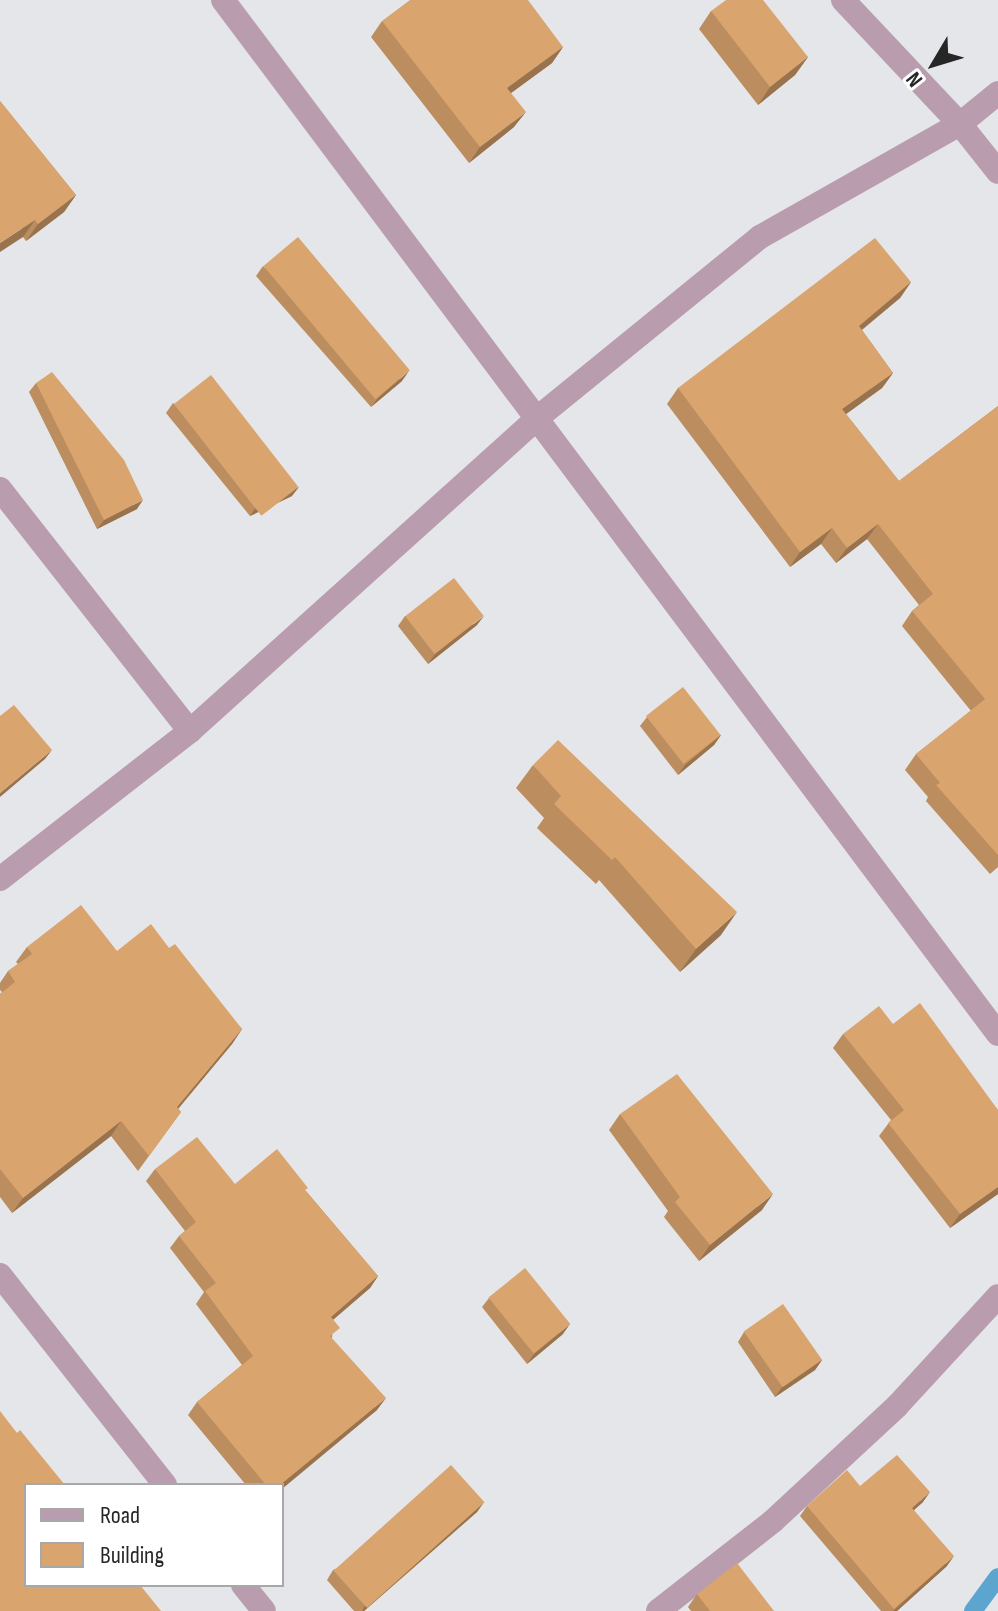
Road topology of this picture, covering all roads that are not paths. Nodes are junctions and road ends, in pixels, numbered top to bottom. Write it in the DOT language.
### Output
graph roads {
  1 [pos="223,0"];
  2 [pos="843,0"];
  3 [pos="998,93"];
  4 [pos="960,124"];
  5 [pos="998,172"];
  6 [pos="536,419"];
  7 [pos="0,489"];
  8 [pos="190,731"];
  9 [pos="0,879"];
  10 [pos="998,1034"];
  11 [pos="0,1275"];
  12 [pos="998,1296"];
  13 [pos="163,1483"];
  14 [pos="245,1587"];
  15 [pos="264,1611"];
  16 [pos="658,1611"];
  1 -- 6 [label="street"];
  2 -- 4 [label="street"];
  3 -- 4 [label="street"];
  4 -- 5 [label="street"];
  4 -- 6 [label="street"];
  6 -- 8 [label="street"];
  6 -- 10 [label="street"];
  7 -- 8 [label="street"];
  8 -- 9 [label="street"];
  11 -- 13 [label="street"];
  12 -- 16 [label="street"];
  14 -- 15 [label="street"];
}
